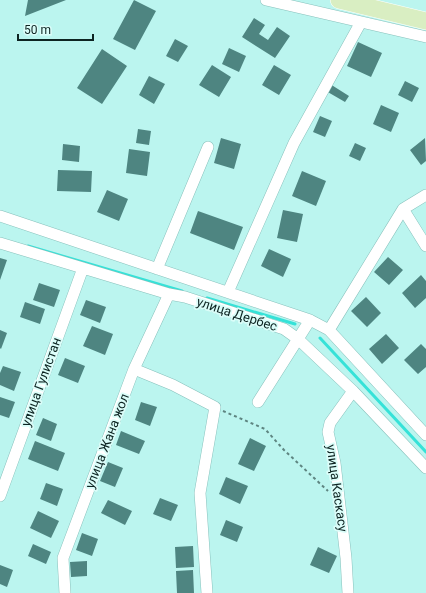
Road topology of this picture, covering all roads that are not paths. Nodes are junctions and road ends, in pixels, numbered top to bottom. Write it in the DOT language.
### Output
graph roads {
  1 [pos="266,0"];
  2 [pos="339,0"];
  3 [pos="426,21"];
  4 [pos="361,22"];
  5 [pos="426,37"];
  6 [pos="208,147"];
  7 [pos="426,195"];
  8 [pos="402,209"];
  9 [pos="0,216"];
  10 [pos="0,242"];
  11 [pos="426,246"];
  12 [pos="83,268"];
  13 [pos="158,269"];
  14 [pos="228,292"];
  15 [pos="169,294"];
  16 [pos="310,320"];
  17 [pos="330,330"];
  18 [pos="298,339"];
  19 [pos="134,369"];
  20 [pos="353,391"];
  21 [pos="258,402"];
  22 [pos="426,435"];
  23 [pos="426,468"];
  24 [pos="0,496"];
  25 [pos="65,593"];
  26 [pos="207,593"];
  27 [pos="348,593"];
  1 -- 4 [label="street"];
  2 -- 3 [label="main road"];
  4 -- 5 [label="street"];
  4 -- 14 [label="street"];
  6 -- 13 [label="street"];
  7 -- 8 [label="street"];
  8 -- 11 [label="street"];
  8 -- 17 [label="street"];
  9 -- 13 [label="street, улица Дербес"];
  10 -- 12 [label="street, улица Дербес"];
  12 -- 15 [label="street, улица Дербес"];
  12 -- 24 [label="street, улица Гулистан"];
  13 -- 14 [label="street, улица Дербес"];
  14 -- 16 [label="street, улица Дербес"];
  15 -- 18 [label="street, улица Дербес"];
  15 -- 19 [label="street, улица Жана жол"];
  16 -- 17 [label="street, улица Дербес"];
  16 -- 18 [label="street"];
  17 -- 22 [label="street, улица Дербес"];
  18 -- 20 [label="street, улица Дербес"];
  18 -- 21 [label="street"];
  19 -- 25 [label="street, улица Жана жол"];
  19 -- 26 [label="street"];
  20 -- 23 [label="street, улица Дербес"];
  20 -- 27 [label="street, улица Каскасу"];
}
